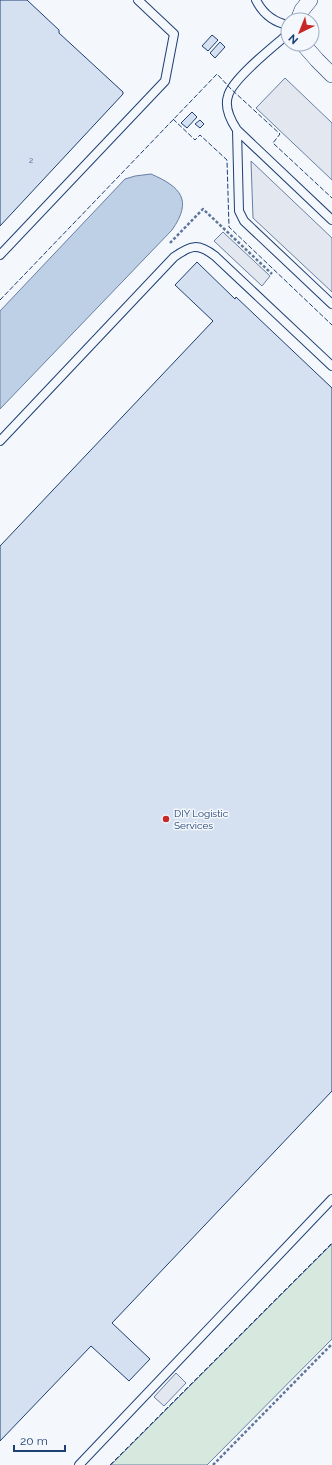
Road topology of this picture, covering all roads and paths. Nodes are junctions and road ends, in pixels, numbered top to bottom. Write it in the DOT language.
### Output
graph roads {
  1 [pos="138,0"];
  2 [pos="256,0"];
  3 [pos="310,0"];
  4 [pos="301,12"];
  5 [pos="280,23"];
  6 [pos="280,41"];
  7 [pos="310,52"];
  8 [pos="332,75"];
  9 [pos="237,130"];
  10 [pos="332,220"];
  11 [pos="0,254"];
  12 [pos="332,304"];
  13 [pos="332,366"];
  14 [pos="0,441"];
  15 [pos="332,1199"];
  16 [pos="332,1344"];
  17 [pos="79,1465"];
  18 [pos="213,1465"];
  1 -- 11 [label="lane"];
  2 -- 5 [label="lane"];
  3 -- 4 [label="street"];
  6 -- 9 [label="lane"];
  7 -- 8 [label="street"];
  9 -- 10 [label="lane"];
  9 -- 12 [label="lane"];
  13 -- 14 [label="lane"];
  15 -- 17 [label="lane"];
  16 -- 18 [label="path"];
}
